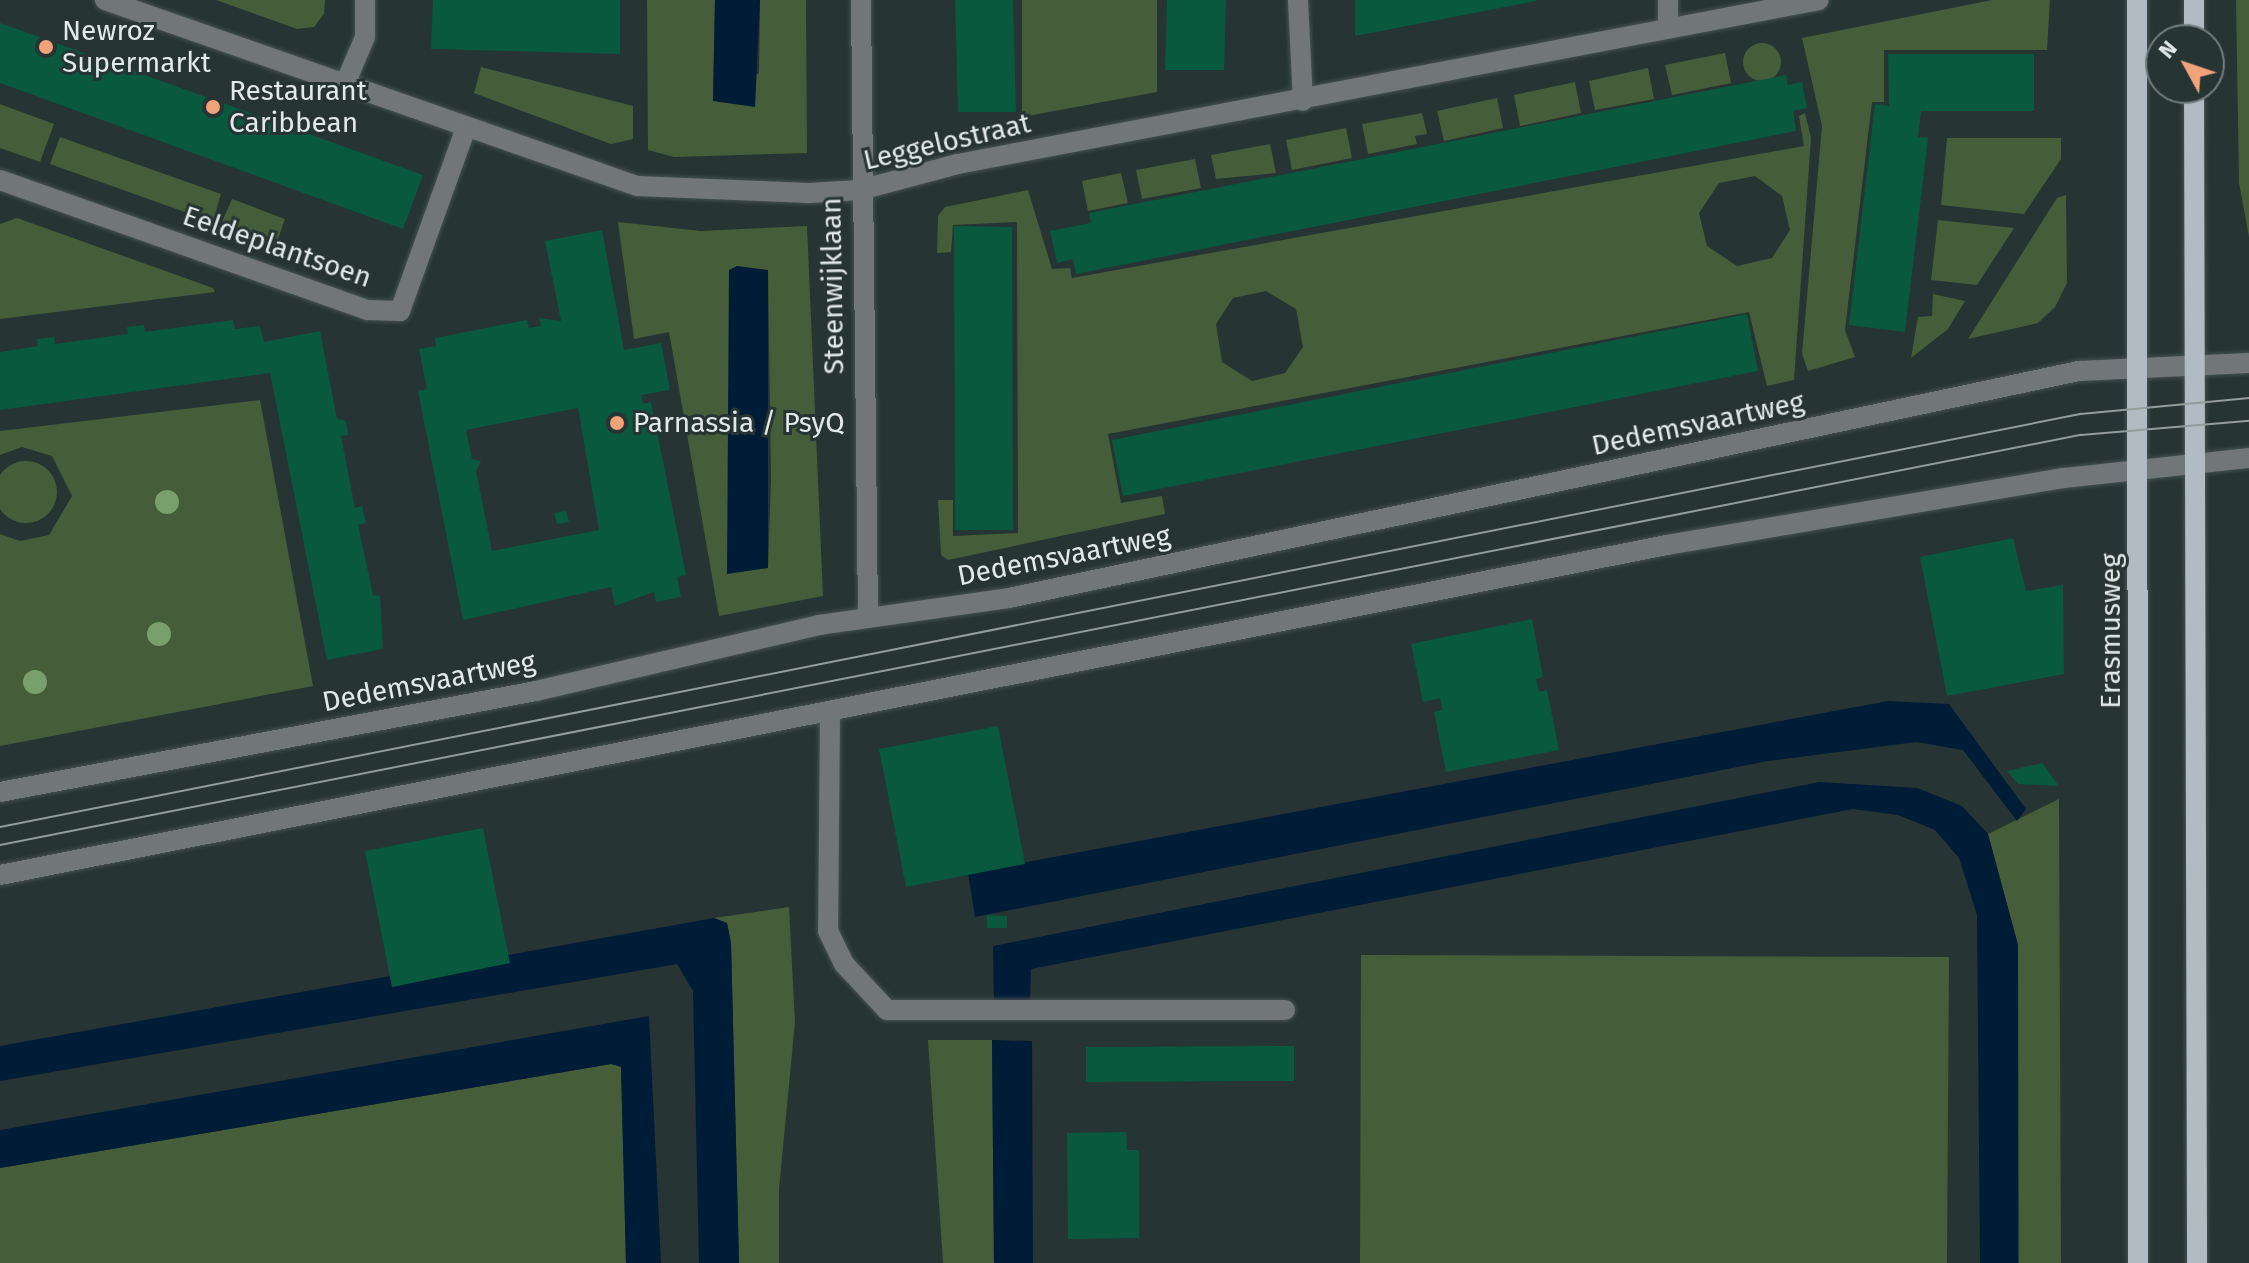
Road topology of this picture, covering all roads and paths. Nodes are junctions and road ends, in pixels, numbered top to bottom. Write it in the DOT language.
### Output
graph roads {
  1 [pos="105,0"];
  2 [pos="365,0"];
  3 [pos="861,0"];
  4 [pos="1298,0"];
  5 [pos="1668,0"];
  6 [pos="1819,0"];
  7 [pos="2137,0"];
  8 [pos="2194,0"];
  9 [pos="2194,24"];
  10 [pos="1668,28"];
  11 [pos="345,84"];
  12 [pos="1303,101"];
  13 [pos="2194,104"];
  14 [pos="466,128"];
  15 [pos="0,180"];
  16 [pos="860,190"];
  17 [pos="2249,363"];
  18 [pos="2196,365"];
  19 [pos="2137,367"];
  20 [pos="2249,458"];
  21 [pos="2197,463"];
  22 [pos="2139,469"];
  23 [pos="868,618"];
  24 [pos="830,715"];
  25 [pos="0,792"];
  26 [pos="0,875"];
  27 [pos="1285,1010"];
  28 [pos="2138,1263"];
  29 [pos="2197,1263"];
  1 -- 11 [label="street, Leggelostraat"];
  2 -- 11 [label="street"];
  3 -- 16 [label="street, Steenwijklaan"];
  4 -- 12 [label="street"];
  5 -- 10 [label="street"];
  6 -- 10 [label="street, Leggelostraat"];
  7 -- 19 [label="main road, Erasmusweg"];
  8 -- 9 [label="main road"];
  10 -- 12 [label="street, Leggelostraat"];
  11 -- 14 [label="street, Leggelostraat"];
  12 -- 16 [label="street, Leggelostraat"];
  13 -- 18 [label="main road"];
  14 -- 15 [label="street, Eeldeplantsoen"];
  14 -- 16 [label="street, Leggelostraat"];
  16 -- 23 [label="street, Steenwijklaan"];
  17 -- 18 [label="street, Dedemsvaartweg"];
  18 -- 19 [label="street, Dedemsvaartweg"];
  18 -- 21 [label="main road"];
  19 -- 22 [label="main road, Erasmusweg"];
  19 -- 23 [label="street, Dedemsvaartweg"];
  20 -- 21 [label="street"];
  21 -- 22 [label="street"];
  21 -- 29 [label="main road"];
  22 -- 24 [label="street"];
  22 -- 28 [label="main road, Erasmusweg"];
  23 -- 25 [label="street, Dedemsvaartweg"];
  24 -- 26 [label="street"];
  24 -- 27 [label="street"];
}
